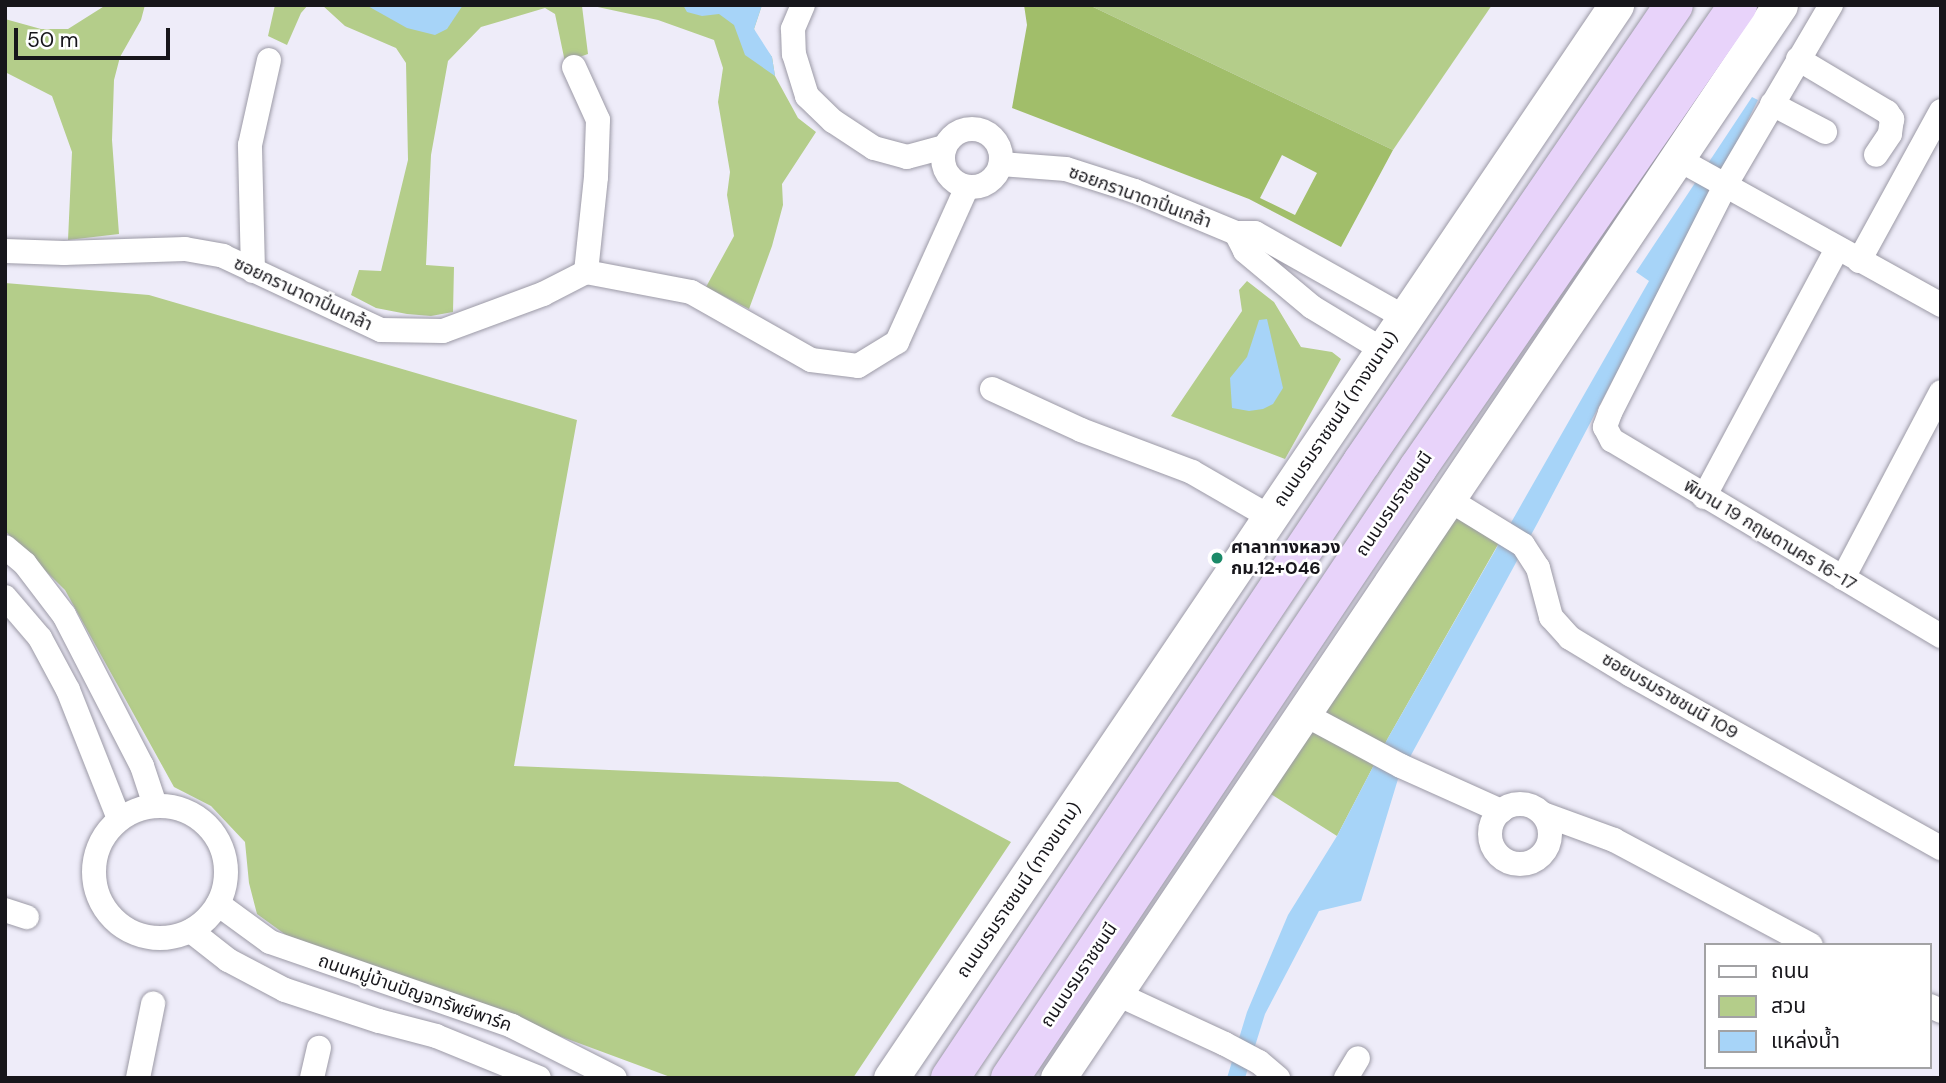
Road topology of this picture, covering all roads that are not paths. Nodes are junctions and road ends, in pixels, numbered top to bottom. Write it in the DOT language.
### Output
graph roads {
  1 [pos="803,5"];
  2 [pos="1616,5"];
  3 [pos="1674,5"];
  4 [pos="1738,5"];
  5 [pos="1780,5"];
  6 [pos="1831,5"];
  7 [pos="1798,59"];
  8 [pos="269,60"];
  9 [pos="574,67"];
  10 [pos="1772,104"];
  11 [pos="1941,111"];
  12 [pos="1825,132"];
  13 [pos="944,147"];
  14 [pos="1876,155"];
  15 [pos="1001,164"];
  16 [pos="1688,165"];
  17 [pos="1724,186"];
  18 [pos="967,187"];
  19 [pos="1236,233"];
  20 [pos="1837,249"];
  21 [pos="5,251"];
  22 [pos="1859,261"];
  23 [pos="253,271"];
  24 [pos="586,272"];
  25 [pos="1941,305"];
  26 [pos="1404,317"];
  27 [pos="1383,350"];
  28 [pos="992,389"];
  29 [pos="1941,392"];
  30 [pos="1704,496"];
  31 [pos="1448,499"];
  32 [pos="1270,517"];
  33 [pos="5,547"];
  34 [pos="1843,578"];
  35 [pos="5,597"];
  36 [pos="1941,636"];
  37 [pos="1302,713"];
  38 [pos="155,805"];
  39 [pos="1501,811"];
  40 [pos="1543,814"];
  41 [pos="119,819"];
  42 [pos="1941,848"];
  43 [pos="218,904"];
  44 [pos="191,931"];
  45 [pos="1807,943"];
  46 [pos="1115,993"];
  47 [pos="153,1004"];
  48 [pos="319,1048"];
  49 [pos="1269,1070"];
  50 [pos="138,1078"];
  51 [pos="312,1078"];
  52 [pos="539,1078"];
  53 [pos="615,1078"];
  54 [pos="891,1078"];
  55 [pos="950,1078"];
  56 [pos="1010,1078"];
  57 [pos="1058,1078"];
  1 -- 13 [label="street"];
  2 -- 26 [label="main road, ถนนบรมราชชนนี (ทางขนาน)"];
  3 -- 55 [label="highway"];
  4 -- 56 [label="highway, ถนนบรมราชชนนี"];
  5 -- 16 [label="main road"];
  6 -- 7 [label="street"];
  7 -- 10 [label="street"];
  7 -- 14 [label="street"];
  8 -- 23 [label="street"];
  9 -- 24 [label="street"];
  10 -- 12 [label="street"];
  10 -- 17 [label="street"];
  11 -- 22 [label="street"];
  13 -- 15 [label="street"];
  13 -- 18 [label="street"];
  15 -- 18 [label="street"];
  15 -- 19 [label="street, ซอยกรานาดาปิ่นเกล้า"];
  16 -- 17 [label="street"];
  16 -- 31 [label="main road"];
  17 -- 20 [label="street"];
  17 -- 30 [label="street, พิมาน 19 กฤษดานคร 16-17"];
  18 -- 24 [label="street"];
  19 -- 26 [label="street, ซอยกรานาดาปิ่นเกล้า"];
  19 -- 27 [label="street"];
  20 -- 22 [label="street"];
  20 -- 30 [label="street"];
  21 -- 23 [label="street, ซอยกรานาดาปิ่นเกล้า"];
  22 -- 25 [label="street"];
  23 -- 24 [label="street, ซอยกรานาดาปิ่นเกล้า"];
  26 -- 27 [label="main road, ถนนบรมราชชนนี (ทางขนาน)"];
  27 -- 32 [label="main road, ถนนบรมราชชนนี (ทางขนาน)"];
  28 -- 32 [label="street"];
  29 -- 34 [label="street"];
  30 -- 34 [label="street, พิมาน 19 กฤษดานคร 16-17"];
  31 -- 37 [label="main road"];
  31 -- 42 [label="street, ซอยบรมราชชนนี 109"];
  32 -- 54 [label="main road, ถนนบรมราชชนนี (ทางขนาน)"];
  33 -- 38 [label="street"];
  34 -- 36 [label="street, พิมาน 19 กฤษดานคร 16-17"];
  35 -- 41 [label="street"];
  37 -- 39 [label="street"];
  37 -- 46 [label="main road"];
  38 -- 41 [label="street"];
  38 -- 43 [label="street"];
  39 -- 40 [label="street"];
  39 -- 40 [label="street"];
  40 -- 45 [label="street"];
  41 -- 44 [label="street"];
  43 -- 44 [label="street"];
  43 -- 53 [label="street, ถนนหมู่บ้านปัญจทรัพย์พาร์ค"];
  44 -- 52 [label="street, ถนนหมู่บ้านปัญจทรัพย์พาร์ค"];
  46 -- 49 [label="street"];
  46 -- 57 [label="main road"];
  47 -- 50 [label="street"];
  48 -- 51 [label="street"];
}
